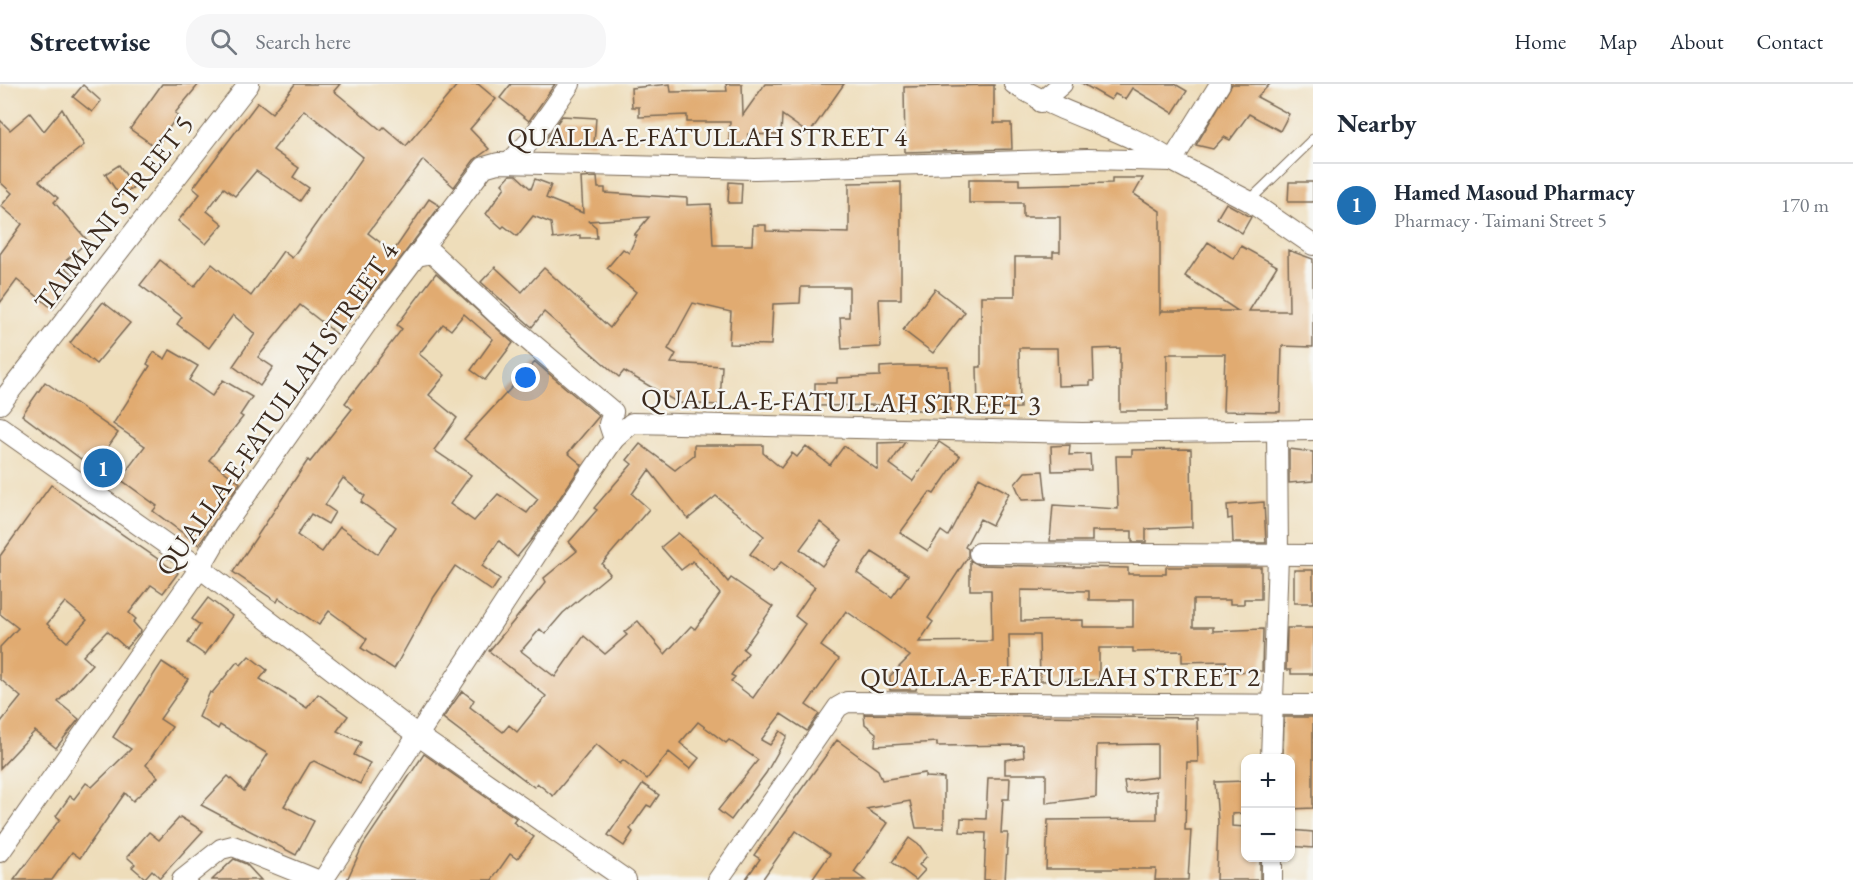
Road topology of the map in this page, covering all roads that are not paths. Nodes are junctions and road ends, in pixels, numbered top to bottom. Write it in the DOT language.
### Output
graph roads {
  1 [pos="249,84"];
  2 [pos="570,84"];
  3 [pos="1014,84"];
  4 [pos="1062,84"];
  5 [pos="1220,84"];
  6 [pos="1041,102"];
  7 [pos="1313,140"];
  8 [pos="1172,161"];
  9 [pos="509,163"];
  10 [pos="1249,201"];
  11 [pos="1313,245"];
  12 [pos="417,256"];
  13 [pos="0,404"];
  14 [pos="0,426"];
  15 [pos="1277,430"];
  16 [pos="1313,430"];
  17 [pos="614,439"];
  18 [pos="979,553"];
  19 [pos="1313,555"];
  20 [pos="1278,556"];
  21 [pos="200,568"];
  22 [pos="1274,705"];
  23 [pos="1313,705"];
  24 [pos="416,734"];
  25 [pos="1271,754"];
  26 [pos="0,852"];
  27 [pos="1272,862"];
  28 [pos="182,880"];
  29 [pos="317,880"];
  30 [pos="323,880"];
  31 [pos="627,880"];
  32 [pos="718,880"];
  33 [pos="1272,880"];
  1 -- 13 [label="street, TAIMANI STREET 5"];
  2 -- 9 [label="street"];
  3 -- 6 [label="street"];
  4 -- 6 [label="street"];
  5 -- 8 [label="street"];
  6 -- 8 [label="street"];
  7 -- 10 [label="lane"];
  8 -- 9 [label="street, QUALLA-E-FATULLAH STREET 4"];
  8 -- 10 [label="street, QUALLA-E-FATULLAH STREET 4"];
  9 -- 12 [label="street, QUALLA-E-FATULLAH STREET 4"];
  10 -- 11 [label="street, QUALLA-E-FATULLAH STREET 4"];
  12 -- 17 [label="street"];
  12 -- 21 [label="street, QUALLA-E-FATULLAH STREET 4"];
  14 -- 21 [label="street"];
  15 -- 16 [label="street, QUALLA-E-FATULLAH STREET 3"];
  15 -- 17 [label="street, QUALLA-E-FATULLAH STREET 3"];
  15 -- 20 [label="street"];
  17 -- 24 [label="street, QUALLA-E-FATULLAH STREET 3"];
  18 -- 20 [label="street"];
  19 -- 20 [label="street"];
  20 -- 22 [label="street"];
  21 -- 24 [label="street"];
  21 -- 26 [label="street, QUALLA-E-FATULLAH STREET 4"];
  22 -- 23 [label="street, QUALLA-E-FATULLAH STREET 2"];
  22 -- 25 [label="street"];
  22 -- 32 [label="street, QUALLA-E-FATULLAH STREET 2"];
  24 -- 30 [label="street, QUALLA-E-FATULLAH STREET 3"];
  24 -- 31 [label="street"];
  27 -- 33 [label="street"];
  28 -- 29 [label="street"];
}
